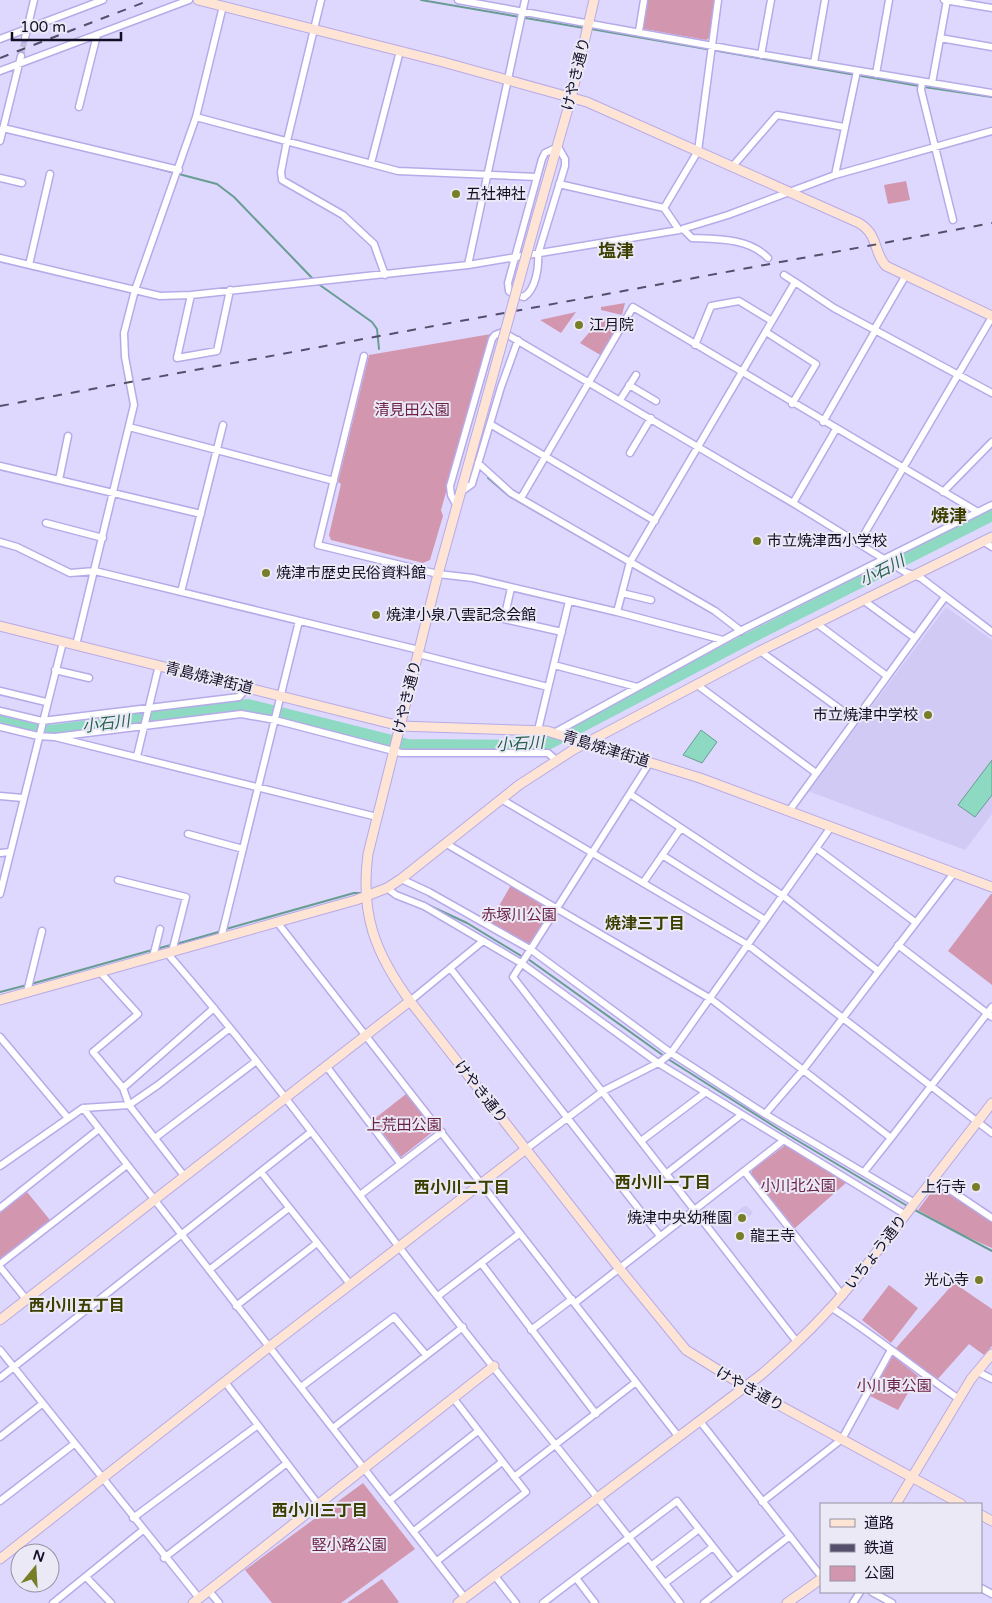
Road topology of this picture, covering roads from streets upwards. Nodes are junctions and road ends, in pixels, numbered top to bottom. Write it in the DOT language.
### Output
graph roads {
  1 [pos="34,0"];
  2 [pos="103,0"];
  3 [pos="190,0"];
  4 [pos="198,0"];
  5 [pos="321,0"];
  6 [pos="458,0"];
  7 [pos="525,0"];
  8 [pos="594,0"];
  9 [pos="644,0"];
  10 [pos="718,0"];
  11 [pos="770,0"];
  12 [pos="825,0"];
  13 [pos="889,0"];
  14 [pos="945,0"];
  15 [pos="223,6"];
  16 [pos="992,8"];
  17 [pos="523,15"];
  18 [pos="589,23"];
  19 [pos="28,28"];
  20 [pos="314,28"];
  21 [pos="639,31"];
  22 [pos="98,35"];
  23 [pos="25,38"];
  24 [pos="940,38"];
  25 [pos="0,39"];
  26 [pos="711,44"];
  27 [pos="992,47"];
  28 [pos="400,51"];
  29 [pos="761,55"];
  30 [pos="21,56"];
  31 [pos="814,63"];
  32 [pos="19,64"];
  33 [pos="0,71"];
  34 [pos="857,71"];
  35 [pos="876,74"];
  36 [pos="509,80"];
  37 [pos="922,82"];
  38 [pos="932,83"];
  39 [pos="992,93"];
  40 [pos="571,98"];
  41 [pos="79,107"];
  42 [pos="196,117"];
  43 [pos="844,127"];
  44 [pos="3,128"];
  45 [pos="992,131"];
  46 [pos="287,141"];
  47 [pos="0,142"];
  48 [pos="933,146"];
  49 [pos="558,147"];
  50 [pos="698,151"];
  51 [pos="371,163"];
  52 [pos="732,167"];
  53 [pos="177,173"];
  54 [pos="50,174"];
  55 [pos="835,174"];
  56 [pos="488,175"];
  57 [pos="537,177"];
  58 [pos="0,178"];
  59 [pos="22,183"];
  60 [pos="559,184"];
  61 [pos="786,192"];
  62 [pos="664,208"];
  63 [pos="953,220"];
  64 [pos="681,230"];
  65 [pos="538,254"];
  66 [pos="0,258"];
  67 [pos="515,258"];
  68 [pos="768,258"];
  69 [pos="29,265"];
  70 [pos="468,265"];
  71 [pos="385,275"];
  72 [pos="784,275"];
  73 [pos="906,275"];
  74 [pos="795,282"];
  75 [pos="135,290"];
  76 [pos="230,290"];
  77 [pos="191,295"];
  78 [pos="992,315"];
  79 [pos="772,321"];
  80 [pos="874,330"];
  81 [pos="766,332"];
  82 [pos="518,340"];
  83 [pos="695,345"];
  84 [pos="364,356"];
  85 [pos="741,374"];
  86 [pos="958,374"];
  87 [pos="636,375"];
  88 [pos="590,382"];
  89 [pos="629,386"];
  90 [pos="992,393"];
  91 [pos="620,400"];
  92 [pos="656,401"];
  93 [pos="792,404"];
  94 [pos="651,418"];
  95 [pos="823,422"];
  96 [pos="490,424"];
  97 [pos="224,425"];
  98 [pos="129,427"];
  99 [pos="836,429"];
  100 [pos="68,436"];
  101 [pos="992,442"];
  102 [pos="698,447"];
  103 [pos="216,451"];
  104 [pos="630,453"];
  105 [pos="546,455"];
  106 [pos="478,463"];
  107 [pos="0,466"];
  108 [pos="903,469"];
  109 [pos="58,480"];
  110 [pos="334,481"];
  111 [pos="113,492"];
  112 [pos="943,492"];
  113 [pos="459,493"];
  114 [pos="521,498"];
  115 [pos="793,503"];
  116 [pos="456,504"];
  117 [pos="992,505"];
  118 [pos="978,512"];
  119 [pos="201,514"];
  120 [pos="655,521"];
  121 [pos="46,523"];
  122 [pos="992,537"];
  123 [pos="103,538"];
  124 [pos="983,541"];
  125 [pos="0,542"];
  126 [pos="859,543"];
  127 [pos="992,547"];
  128 [pos="885,559"];
  129 [pos="629,564"];
  130 [pos="95,571"];
  131 [pos="438,574"];
  132 [pos="913,575"];
  133 [pos="511,588"];
  134 [pos="181,592"];
  135 [pos="622,594"];
  136 [pos="945,597"];
  137 [pos="651,600"];
  138 [pos="863,600"];
  139 [pos="569,601"];
  140 [pos="617,612"];
  141 [pos="299,621"];
  142 [pos="816,623"];
  143 [pos="0,626"];
  144 [pos="562,632"];
  145 [pos="739,632"];
  146 [pos="992,632"];
  147 [pos="915,638"];
  148 [pos="723,640"];
  149 [pos="62,642"];
  150 [pos="76,645"];
  151 [pos="760,650"];
  152 [pos="418,652"];
  153 [pos="159,665"];
  154 [pos="554,665"];
  155 [pos="55,670"];
  156 [pos="887,676"];
  157 [pos="89,678"];
  158 [pos="696,684"];
  159 [pos="548,686"];
  160 [pos="637,687"];
  161 [pos="247,688"];
  162 [pos="0,691"];
  163 [pos="280,701"];
  164 [pos="46,702"];
  165 [pos="146,710"];
  166 [pos="0,711"];
  167 [pos="275,720"];
  168 [pos="855,720"];
  169 [pos="42,721"];
  170 [pos="400,726"];
  171 [pos="0,727"];
  172 [pos="143,727"];
  173 [pos="538,730"];
  174 [pos="554,733"];
  175 [pos="38,735"];
  176 [pos="55,737"];
  177 [pos="587,743"];
  178 [pos="394,750"];
  179 [pos="136,756"];
  180 [pos="556,760"];
  181 [pos="650,762"];
  182 [pos="816,774"];
  183 [pos="258,787"];
  184 [pos="630,794"];
  185 [pos="0,796"];
  186 [pos="23,798"];
  187 [pos="501,799"];
  188 [pos="789,811"];
  189 [pos="377,817"];
  190 [pos="831,827"];
  191 [pos="681,828"];
  192 [pos="188,834"];
  193 [pos="445,843"];
  194 [pos="816,848"];
  195 [pos="243,849"];
  196 [pos="10,852"];
  197 [pos="0,853"];
  198 [pos="592,853"];
  199 [pos="662,855"];
  200 [pos="954,873"];
  201 [pos="401,879"];
  202 [pos="118,880"];
  203 [pos="643,882"];
  204 [pos="992,887"];
  205 [pos="387,888"];
  206 [pos="0,894"];
  207 [pos="782,895"];
  208 [pos="366,896"];
  209 [pos="556,908"];
  210 [pos="765,920"];
  211 [pos="277,922"];
  212 [pos="915,922"];
  213 [pos="160,929"];
  214 [pos="42,931"];
  215 [pos="221,938"];
  216 [pos="483,942"];
  217 [pos="748,944"];
  218 [pos="898,945"];
  219 [pos="528,951"];
  220 [pos="169,952"];
  221 [pos="152,957"];
  222 [pos="521,962"];
  223 [pos="450,968"];
  224 [pos="877,970"];
  225 [pos="100,972"];
  226 [pos="27,992"];
  227 [pos="711,999"];
  228 [pos="0,1000"];
  229 [pos="410,1000"];
  230 [pos="992,1007"];
  231 [pos="214,1008"];
  232 [pos="989,1016"];
  233 [pos="841,1018"];
  234 [pos="230,1028"];
  235 [pos="366,1035"];
  236 [pos="1,1039"];
  237 [pos="670,1054"];
  238 [pos="255,1062"];
  239 [pos="659,1062"];
  240 [pos="328,1067"];
  241 [pos="803,1070"];
  242 [pos="930,1086"];
  243 [pos="123,1088"];
  244 [pos="603,1091"];
  245 [pos="706,1092"];
  246 [pos="286,1098"];
  247 [pos="992,1103"];
  248 [pos="129,1105"];
  249 [pos="83,1108"];
  250 [pos="765,1114"];
  251 [pos="741,1115"];
  252 [pos="68,1118"];
  253 [pos="568,1119"];
  254 [pos="978,1122"];
  255 [pos="99,1129"];
  256 [pos="311,1132"];
  257 [pos="442,1132"];
  258 [pos="992,1133"];
  259 [pos="155,1138"];
  260 [pos="891,1138"];
  261 [pos="784,1140"];
  262 [pos="641,1141"];
  263 [pos="526,1149"];
  264 [pos="400,1163"];
  265 [pos="0,1166"];
  266 [pos="127,1166"];
  267 [pos="261,1172"];
  268 [pos="744,1172"];
  269 [pos="864,1172"];
  270 [pos="667,1174"];
  271 [pos="185,1177"];
  272 [pos="934,1179"];
  273 [pos="480,1183"];
  274 [pos="360,1195"];
  275 [pos="154,1200"];
  276 [pos="914,1204"];
  277 [pos="0,1208"];
  278 [pos="289,1208"];
  279 [pos="694,1210"];
  280 [pos="907,1214"];
  281 [pos="992,1218"];
  282 [pos="182,1234"];
  283 [pos="520,1234"];
  284 [pos="660,1236"];
  285 [pos="317,1243"];
  286 [pos="399,1246"];
  287 [pos="481,1263"];
  288 [pos="0,1266"];
  289 [pos="619,1268"];
  290 [pos="209,1270"];
  291 [pos="350,1284"];
  292 [pos="438,1296"];
  293 [pos="843,1296"];
  294 [pos="26,1300"];
  295 [pos="573,1301"];
  296 [pos="236,1306"];
  297 [pos="832,1308"];
  298 [pos="0,1320"];
  299 [pos="464,1327"];
  300 [pos="531,1330"];
  301 [pos="797,1342"];
  302 [pos="269,1347"];
  303 [pos="0,1350"];
  304 [pos="891,1350"];
  305 [pos="992,1354"];
  306 [pos="426,1355"];
  307 [pos="494,1366"];
  308 [pos="14,1368"];
  309 [pos="978,1372"];
  310 [pos="0,1378"];
  311 [pos="992,1379"];
  312 [pos="225,1382"];
  313 [pos="636,1382"];
  314 [pos="744,1386"];
  315 [pos="302,1387"];
  316 [pos="454,1399"];
  317 [pos="959,1399"];
  318 [pos="42,1404"];
  319 [pos="596,1414"];
  320 [pos="699,1420"];
  321 [pos="258,1425"];
  322 [pos="333,1428"];
  323 [pos="478,1431"];
  324 [pos="678,1436"];
  325 [pos="0,1437"];
  326 [pos="842,1439"];
  327 [pos="74,1444"];
  328 [pos="554,1446"];
  329 [pos="502,1462"];
  330 [pos="287,1463"];
  331 [pos="364,1469"];
  332 [pos="514,1477"];
  333 [pos="912,1478"];
  334 [pos="102,1479"];
  335 [pos="597,1497"];
  336 [pos="0,1501"];
  337 [pos="389,1501"];
  338 [pos="762,1502"];
  339 [pos="897,1503"];
  340 [pos="959,1503"];
  341 [pos="318,1504"];
  342 [pos="133,1518"];
  343 [pos="699,1529"];
  344 [pos="143,1530"];
  345 [pos="414,1531"];
  346 [pos="790,1536"];
  347 [pos="629,1538"];
  348 [pos="713,1547"];
  349 [pos="1,1558"];
  350 [pos="164,1558"];
  351 [pos="437,1561"];
  352 [pos="651,1566"];
  353 [pos="495,1576"];
  354 [pos="820,1576"];
  355 [pos="86,1577"];
  356 [pos="737,1577"];
  357 [pos="576,1578"];
  358 [pos="820,1578"];
  359 [pos="665,1583"];
  360 [pos="209,1591"];
  361 [pos="874,1593"];
  362 [pos="462,1600"];
  363 [pos="196,1601"];
  364 [pos="53,1603"];
  365 [pos="111,1603"];
  366 [pos="219,1603"];
  367 [pos="516,1603"];
  368 [pos="543,1603"];
  369 [pos="595,1603"];
  370 [pos="680,1603"];
  371 [pos="704,1603"];
  372 [pos="787,1603"];
  373 [pos="892,1603"];
  1 -- 19 [label="street"];
  2 -- 19 [label="street"];
  3 -- 22 [label="street"];
  4 -- 15 [label="street"];
  5 -- 20 [label="street"];
  6 -- 17 [label="street"];
  7 -- 17 [label="street"];
  8 -- 18 [label="street, けやき通り"];
  9 -- 21 [label="street"];
  10 -- 26 [label="street"];
  11 -- 29 [label="street"];
  12 -- 31 [label="street"];
  13 -- 35 [label="street"];
  14 -- 16 [label="street"];
  14 -- 24 [label="street"];
  15 -- 20 [label="street"];
  15 -- 42 [label="street"];
  17 -- 18 [label="street"];
  17 -- 36 [label="street"];
  18 -- 21 [label="street"];
  18 -- 40 [label="street, けやき通り"];
  19 -- 23 [label="street"];
  19 -- 25 [label="street"];
  20 -- 28 [label="street"];
  20 -- 46 [label="street"];
  21 -- 26 [label="street"];
  22 -- 32 [label="street"];
  22 -- 41 [label="street"];
  24 -- 27 [label="street"];
  24 -- 38 [label="street"];
  26 -- 29 [label="street"];
  26 -- 50 [label="street"];
  28 -- 36 [label="street"];
  28 -- 51 [label="street"];
  29 -- 31 [label="street"];
  30 -- 32 [label="street"];
  31 -- 34 [label="street"];
  32 -- 33 [label="street"];
  32 -- 44 [label="street"];
  34 -- 35 [label="street"];
  34 -- 43 [label="street"];
  35 -- 37 [label="street"];
  36 -- 40 [label="street"];
  36 -- 56 [label="street"];
  37 -- 38 [label="street"];
  37 -- 48 [label="street"];
  38 -- 39 [label="street"];
  40 -- 49 [label="street, けやき通り"];
  40 -- 50 [label="street"];
  42 -- 46 [label="street"];
  42 -- 53 [label="street"];
  43 -- 52 [label="street"];
  43 -- 55 [label="street"];
  44 -- 47 [label="street"];
  44 -- 53 [label="street"];
  45 -- 48 [label="street"];
  46 -- 51 [label="street"];
  46 -- 71 [label="street"];
  48 -- 55 [label="street"];
  48 -- 63 [label="street"];
  49 -- 57 [label="street"];
  49 -- 60 [label="street"];
  49 -- 113 [label="street, けやき通り, bridge"];
  50 -- 52 [label="street"];
  50 -- 62 [label="street"];
  51 -- 56 [label="street"];
  52 -- 61 [label="street"];
  53 -- 75 [label="street"];
  54 -- 69 [label="street"];
  55 -- 61 [label="street"];
  56 -- 57 [label="street"];
  56 -- 70 [label="street"];
  57 -- 67 [label="street"];
  58 -- 59 [label="street"];
  60 -- 62 [label="street"];
  60 -- 65 [label="street"];
  61 -- 64 [label="street"];
  61 -- 73 [label="street"];
  62 -- 64 [label="street"];
  64 -- 65 [label="street"];
  64 -- 68 [label="street"];
  65 -- 67 [label="street"];
  65 -- 67 [label="street"];
  66 -- 69 [label="street"];
  67 -- 70 [label="street"];
  69 -- 75 [label="street"];
  70 -- 71 [label="street"];
  71 -- 76 [label="street"];
  72 -- 74 [label="street"];
  73 -- 78 [label="street"];
  73 -- 80 [label="street"];
  74 -- 79 [label="street"];
  74 -- 80 [label="street"];
  75 -- 77 [label="street"];
  75 -- 98 [label="street"];
  76 -- 77 [label="street"];
  76 -- 77 [label="street"];
  78 -- 86 [label="street"];
  79 -- 81 [label="street"];
  79 -- 83 [label="street"];
  80 -- 86 [label="street"];
  80 -- 95 [label="street"];
  81 -- 85 [label="street"];
  81 -- 93 [label="street"];
  82 -- 88 [label="street"];
  82 -- 96 [label="street"];
  82 -- 116 [label="street"];
  83 -- 85 [label="street"];
  83 -- 88 [label="street"];
  84 -- 110 [label="street"];
  85 -- 93 [label="street"];
  85 -- 102 [label="street"];
  86 -- 90 [label="street"];
  86 -- 108 [label="street"];
  87 -- 89 [label="street"];
  88 -- 91 [label="street"];
  88 -- 105 [label="street"];
  89 -- 91 [label="street"];
  89 -- 92 [label="street"];
  91 -- 94 [label="street"];
  93 -- 95 [label="street"];
  94 -- 102 [label="street"];
  94 -- 104 [label="street"];
  95 -- 99 [label="street"];
  96 -- 105 [label="street"];
  96 -- 106 [label="street"];
  97 -- 103 [label="street"];
  98 -- 103 [label="street"];
  98 -- 111 [label="street"];
  99 -- 108 [label="street"];
  99 -- 115 [label="street"];
  100 -- 109 [label="street"];
  101 -- 112 [label="street"];
  102 -- 115 [label="street"];
  102 -- 120 [label="street"];
  103 -- 110 [label="street"];
  103 -- 119 [label="street"];
  105 -- 114 [label="street"];
  105 -- 120 [label="street"];
  106 -- 113 [label="street"];
  106 -- 114 [label="street"];
  107 -- 109 [label="street"];
  108 -- 112 [label="street"];
  108 -- 126 [label="street"];
  109 -- 111 [label="street"];
  110 -- 131 [label="street"];
  111 -- 119 [label="street"];
  111 -- 123 [label="street"];
  112 -- 118 [label="street"];
  113 -- 116 [label="street, けやき通り"];
  114 -- 129 [label="street"];
  115 -- 126 [label="street"];
  116 -- 131 [label="street, けやき通り"];
  117 -- 118 [label="street"];
  118 -- 128 [label="street"];
  119 -- 134 [label="street"];
  120 -- 129 [label="street"];
  121 -- 123 [label="street"];
  122 -- 124 [label="street"];
  123 -- 130 [label="street"];
  124 -- 127 [label="street"];
  124 -- 132 [label="street"];
  125 -- 130 [label="street"];
  126 -- 128 [label="street"];
  128 -- 132 [label="street"];
  128 -- 145 [label="street"];
  129 -- 135 [label="street"];
  129 -- 145 [label="street"];
  130 -- 134 [label="street"];
  130 -- 150 [label="street"];
  131 -- 133 [label="street"];
  131 -- 152 [label="street, けやき通り"];
  132 -- 136 [label="street"];
  132 -- 138 [label="street"];
  133 -- 139 [label="street"];
  133 -- 144 [label="street"];
  134 -- 141 [label="street"];
  135 -- 137 [label="street"];
  135 -- 140 [label="street"];
  136 -- 146 [label="street"];
  136 -- 147 [label="street"];
  138 -- 142 [label="street"];
  138 -- 147 [label="street"];
  139 -- 140 [label="street"];
  139 -- 144 [label="street"];
  140 -- 148 [label="street"];
  141 -- 152 [label="street"];
  141 -- 163 [label="street"];
  142 -- 151 [label="street"];
  142 -- 156 [label="street"];
  143 -- 149 [label="street, 青島焼津街道"];
  144 -- 154 [label="street"];
  145 -- 148 [label="street"];
  147 -- 156 [label="street"];
  148 -- 160 [label="street"];
  149 -- 150 [label="street, 青島焼津街道"];
  149 -- 155 [label="street"];
  150 -- 153 [label="street, 青島焼津街道"];
  151 -- 158 [label="street"];
  151 -- 168 [label="street"];
  152 -- 159 [label="street"];
  152 -- 170 [label="street, けやき通り"];
  153 -- 161 [label="street, 青島焼津街道"];
  153 -- 165 [label="street"];
  154 -- 159 [label="street"];
  154 -- 160 [label="street"];
  155 -- 157 [label="street"];
  155 -- 164 [label="street"];
  156 -- 168 [label="street"];
  158 -- 177 [label="street"];
  158 -- 182 [label="street"];
  159 -- 173 [label="street"];
  160 -- 174 [label="street"];
  161 -- 163 [label="street, 青島焼津街道"];
  161 -- 165 [label="street"];
  162 -- 164 [label="street"];
  163 -- 167 [label="street"];
  163 -- 170 [label="street, 青島焼津街道"];
  164 -- 169 [label="street"];
  165 -- 169 [label="street"];
  165 -- 172 [label="street"];
  166 -- 169 [label="street"];
  167 -- 172 [label="street"];
  167 -- 178 [label="street"];
  167 -- 183 [label="street"];
  168 -- 182 [label="street"];
  169 -- 175 [label="street"];
  170 -- 173 [label="street, 青島焼津街道"];
  170 -- 178 [label="street, けやき通り"];
  171 -- 175 [label="street"];
  172 -- 176 [label="street"];
  172 -- 179 [label="street"];
  173 -- 174 [label="street, 青島焼津街道"];
  174 -- 177 [label="street, 青島焼津街道"];
  175 -- 176 [label="street"];
  175 -- 186 [label="street"];
  176 -- 179 [label="street"];
  177 -- 180 [label="street"];
  177 -- 181 [label="street, 青島焼津街道"];
  178 -- 180 [label="street"];
  178 -- 189 [label="street, けやき通り"];
  179 -- 183 [label="street"];
  180 -- 187 [label="street"];
  181 -- 184 [label="street"];
  181 -- 188 [label="street, 青島焼津街道"];
  182 -- 188 [label="street"];
  183 -- 189 [label="street"];
  183 -- 195 [label="street"];
  184 -- 191 [label="street"];
  184 -- 198 [label="street"];
  185 -- 186 [label="street"];
  186 -- 196 [label="street"];
  187 -- 193 [label="street"];
  187 -- 198 [label="street"];
  188 -- 190 [label="street, 青島焼津街道"];
  189 -- 208 [label="street, けやき通り"];
  190 -- 194 [label="street"];
  190 -- 200 [label="street, 青島焼津街道"];
  191 -- 199 [label="street"];
  191 -- 207 [label="street"];
  192 -- 195 [label="street"];
  193 -- 201 [label="street"];
  193 -- 209 [label="street"];
  194 -- 207 [label="street"];
  194 -- 212 [label="street"];
  195 -- 215 [label="street"];
  196 -- 197 [label="street"];
  196 -- 206 [label="street"];
  198 -- 203 [label="street"];
  198 -- 209 [label="street"];
  199 -- 203 [label="street"];
  199 -- 210 [label="street"];
  200 -- 204 [label="street, 青島焼津街道"];
  200 -- 212 [label="street"];
  201 -- 205 [label="street"];
  201 -- 219 [label="street"];
  202 -- 220 [label="street"];
  203 -- 217 [label="street"];
  205 -- 208 [label="street"];
  205 -- 216 [label="street"];
  207 -- 210 [label="street"];
  207 -- 224 [label="street"];
  208 -- 211 [label="street"];
  208 -- 229 [label="street, けやき通り"];
  209 -- 219 [label="street"];
  209 -- 227 [label="street"];
  210 -- 217 [label="street"];
  211 -- 215 [label="street"];
  211 -- 235 [label="street"];
  212 -- 218 [label="street"];
  213 -- 221 [label="street"];
  214 -- 226 [label="street"];
  215 -- 220 [label="street"];
  216 -- 222 [label="street"];
  216 -- 223 [label="street"];
  217 -- 227 [label="street"];
  217 -- 233 [label="street"];
  218 -- 224 [label="street"];
  218 -- 232 [label="street"];
  219 -- 222 [label="street"];
  219 -- 237 [label="street"];
  220 -- 221 [label="street"];
  220 -- 231 [label="street"];
  221 -- 225 [label="street"];
  222 -- 239 [label="street"];
  222 -- 244 [label="street"];
  223 -- 229 [label="street"];
  223 -- 253 [label="street"];
  224 -- 233 [label="street"];
  225 -- 226 [label="street"];
  225 -- 243 [label="street"];
  226 -- 228 [label="street"];
  227 -- 237 [label="street"];
  227 -- 241 [label="street"];
  229 -- 235 [label="street"];
  229 -- 263 [label="street, けやき通り"];
  230 -- 232 [label="street"];
  231 -- 234 [label="street"];
  231 -- 243 [label="street"];
  232 -- 242 [label="street"];
  233 -- 241 [label="street"];
  233 -- 242 [label="street"];
  234 -- 238 [label="street"];
  234 -- 248 [label="street"];
  235 -- 240 [label="street"];
  235 -- 257 [label="street"];
  236 -- 252 [label="street"];
  237 -- 239 [label="street"];
  237 -- 250 [label="street"];
  238 -- 246 [label="street"];
  238 -- 259 [label="street"];
  239 -- 244 [label="street"];
  239 -- 245 [label="street"];
  240 -- 246 [label="street"];
  240 -- 264 [label="street"];
  241 -- 250 [label="street"];
  241 -- 260 [label="street"];
  242 -- 254 [label="street"];
  242 -- 260 [label="street"];
  243 -- 248 [label="street"];
  244 -- 253 [label="street"];
  244 -- 262 [label="street"];
  245 -- 251 [label="street"];
  245 -- 262 [label="street"];
  246 -- 256 [label="street"];
  246 -- 271 [label="street"];
  247 -- 254 [label="street, いちょう通り"];
  248 -- 249 [label="street"];
  248 -- 259 [label="street"];
  249 -- 252 [label="street"];
  249 -- 255 [label="street"];
  250 -- 269 [label="street"];
  251 -- 261 [label="street"];
  251 -- 270 [label="street"];
  252 -- 265 [label="street"];
  253 -- 263 [label="street"];
  253 -- 284 [label="street"];
  254 -- 258 [label="street"];
  254 -- 272 [label="street, いちょう通り"];
  255 -- 266 [label="street"];
  255 -- 277 [label="street"];
  256 -- 267 [label="street"];
  256 -- 274 [label="street"];
  257 -- 264 [label="street"];
  257 -- 273 [label="street"];
  259 -- 271 [label="street"];
  260 -- 269 [label="street"];
  261 -- 268 [label="street"];
  261 -- 280 [label="street"];
  262 -- 270 [label="street"];
  263 -- 273 [label="street"];
  263 -- 289 [label="street, けやき通り"];
  264 -- 274 [label="street"];
  266 -- 275 [label="street"];
  266 -- 288 [label="street"];
  267 -- 278 [label="street"];
  267 -- 282 [label="street"];
  268 -- 279 [label="street"];
  268 -- 293 [label="street"];
  269 -- 276 [label="street"];
  270 -- 279 [label="street"];
  271 -- 275 [label="street"];
  272 -- 276 [label="street, いちょう通り"];
  272 -- 281 [label="street"];
  273 -- 283 [label="street"];
  273 -- 286 [label="street"];
  274 -- 286 [label="street"];
  275 -- 282 [label="street"];
  275 -- 294 [label="street"];
  276 -- 280 [label="street, いちょう通り"];
  278 -- 285 [label="street"];
  278 -- 290 [label="street"];
  279 -- 284 [label="street"];
  279 -- 301 [label="street"];
  280 -- 293 [label="street, いちょう通り"];
  282 -- 290 [label="street"];
  282 -- 308 [label="street"];
  283 -- 287 [label="street"];
  283 -- 295 [label="street"];
  284 -- 289 [label="street"];
  285 -- 291 [label="street"];
  285 -- 296 [label="street"];
  286 -- 291 [label="street"];
  286 -- 292 [label="street"];
  287 -- 292 [label="street"];
  287 -- 300 [label="street"];
  288 -- 294 [label="street"];
  289 -- 295 [label="street"];
  289 -- 314 [label="street, けやき通り"];
  290 -- 296 [label="street"];
  291 -- 302 [label="street"];
  292 -- 299 [label="street"];
  293 -- 297 [label="street, いちょう通り"];
  294 -- 298 [label="street"];
  295 -- 300 [label="street"];
  295 -- 313 [label="street"];
  296 -- 302 [label="street"];
  297 -- 301 [label="street, いちょう通り"];
  297 -- 304 [label="street"];
  299 -- 306 [label="street"];
  299 -- 307 [label="street"];
  300 -- 319 [label="street"];
  301 -- 314 [label="street, いちょう通り"];
  302 -- 312 [label="street"];
  302 -- 315 [label="street"];
  303 -- 308 [label="street"];
  304 -- 317 [label="street"];
  304 -- 326 [label="street"];
  305 -- 309 [label="street"];
  306 -- 315 [label="street"];
  306 -- 322 [label="street"];
  307 -- 316 [label="street"];
  307 -- 328 [label="street"];
  308 -- 310 [label="street"];
  308 -- 318 [label="street"];
  309 -- 311 [label="street"];
  309 -- 317 [label="street"];
  312 -- 321 [label="street"];
  312 -- 334 [label="street"];
  313 -- 319 [label="street"];
  313 -- 324 [label="street"];
  314 -- 320 [label="street, いちょう通り"];
  314 -- 326 [label="street, けやき通り"];
  315 -- 322 [label="street"];
  316 -- 323 [label="street"];
  316 -- 331 [label="street"];
  317 -- 333 [label="street"];
  318 -- 325 [label="street"];
  318 -- 327 [label="street"];
  319 -- 328 [label="street"];
  320 -- 324 [label="street, いちょう通り"];
  320 -- 338 [label="street"];
  321 -- 330 [label="street"];
  321 -- 342 [label="street"];
  322 -- 331 [label="street"];
  323 -- 329 [label="street"];
  323 -- 337 [label="street"];
  324 -- 335 [label="street, いちょう通り"];
  326 -- 333 [label="street, けやき通り"];
  326 -- 338 [label="street"];
  327 -- 334 [label="street"];
  327 -- 336 [label="street"];
  328 -- 332 [label="street"];
  328 -- 335 [label="street"];
  329 -- 332 [label="street"];
  329 -- 345 [label="street"];
  330 -- 341 [label="street"];
  330 -- 350 [label="street"];
  331 -- 337 [label="street"];
  331 -- 341 [label="street"];
  332 -- 351 [label="street"];
  333 -- 339 [label="street"];
  333 -- 340 [label="street, けやき通り"];
  334 -- 342 [label="street"];
  334 -- 349 [label="street"];
  335 -- 347 [label="street"];
  335 -- 353 [label="street, いちょう通り"];
  337 -- 345 [label="street"];
  338 -- 346 [label="street"];
  341 -- 360 [label="street"];
  342 -- 344 [label="street"];
  343 -- 347 [label="street"];
  343 -- 348 [label="street"];
  343 -- 352 [label="street"];
  344 -- 350 [label="street"];
  344 -- 355 [label="street"];
  345 -- 351 [label="street"];
  346 -- 354 [label="street"];
  346 -- 356 [label="street"];
  347 -- 352 [label="street"];
  347 -- 357 [label="street"];
  348 -- 356 [label="street"];
  348 -- 359 [label="street"];
  350 -- 363 [label="street"];
  351 -- 362 [label="street"];
  352 -- 359 [label="street"];
  353 -- 362 [label="street, いちょう通り"];
  353 -- 367 [label="street"];
  355 -- 364 [label="street"];
  355 -- 365 [label="street"];
  356 -- 371 [label="street"];
  357 -- 368 [label="street"];
  357 -- 369 [label="street"];
  358 -- 372 [label="street"];
  359 -- 370 [label="street"];
  360 -- 363 [label="street"];
  360 -- 366 [label="street"];
  361 -- 373 [label="street"];
}
